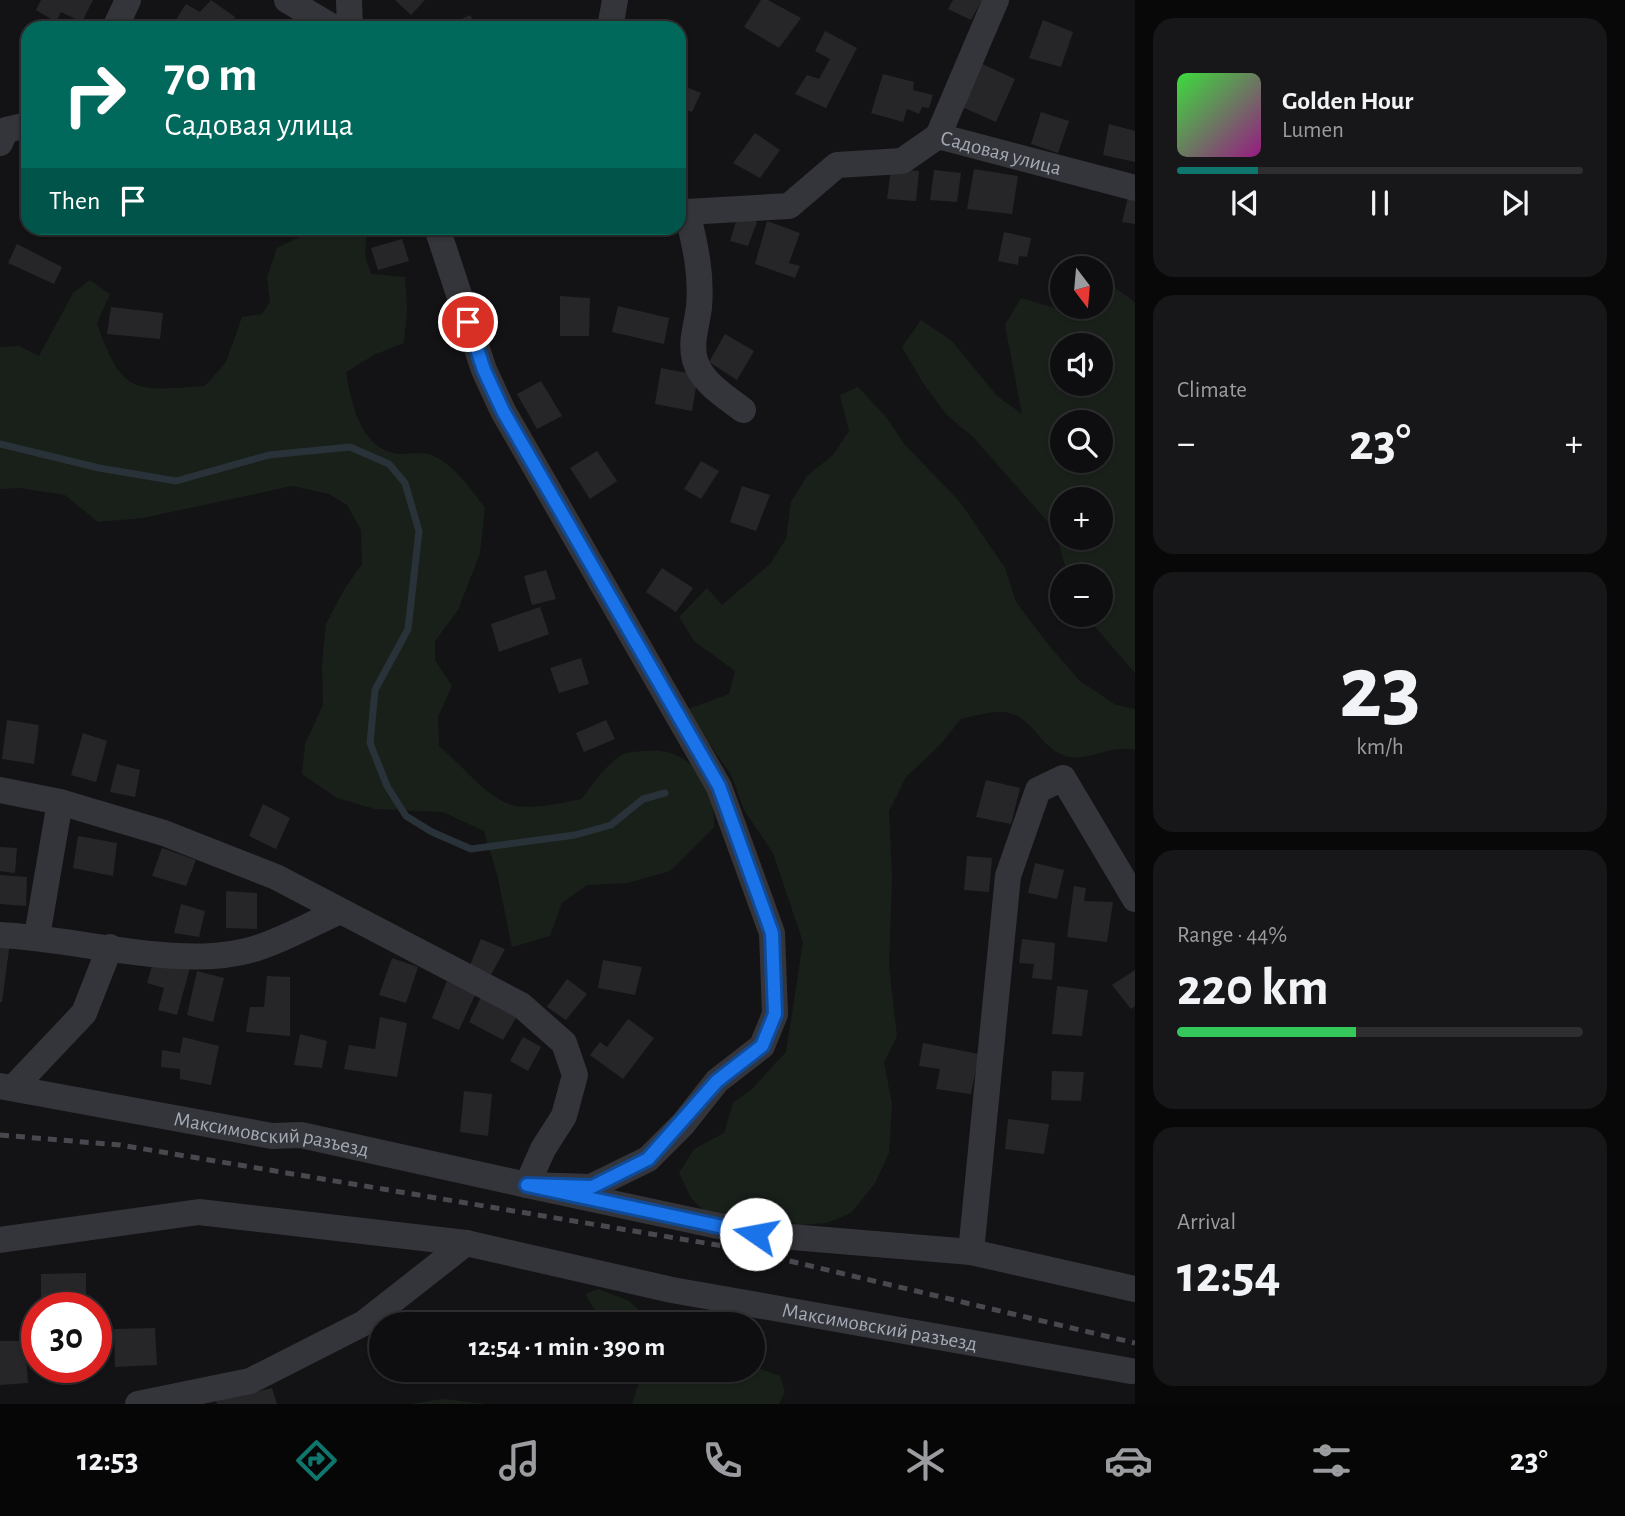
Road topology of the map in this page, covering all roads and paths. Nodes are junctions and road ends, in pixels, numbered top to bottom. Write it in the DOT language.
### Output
graph roads {
  1 [pos="128,0"];
  2 [pos="287,0"];
  3 [pos="349,0"];
  4 [pos="615,0"];
  5 [pos="996,0"];
  6 [pos="118,21"];
  7 [pos="322,21"];
  8 [pos="350,21"];
  9 [pos="611,21"];
  10 [pos="939,136"];
  11 [pos="1135,188"];
  12 [pos="686,210"];
  13 [pos="686,220"];
  14 [pos="439,235"];
  15 [pos="743,410"];
  16 [pos="0,790"];
  17 [pos="60,802"];
  18 [pos="1135,899"];
  19 [pos="338,912"];
  20 [pos="0,935"];
  21 [pos="37,936"];
  22 [pos="110,947"];
  23 [pos="7,1086"];
  24 [pos="527,1185"];
  25 [pos="0,1240"];
  26 [pos="466,1243"];
  27 [pos="971,1252"];
  28 [pos="1135,1289"];
  29 [pos="1132,1371"];
  30 [pos="138,1404"];
  1 -- 6 [label="street"];
  2 -- 7 [label="street"];
  3 -- 8 [label="street"];
  4 -- 9 [label="street"];
  5 -- 10 [label="street"];
  10 -- 11 [label="street, Садовая улица"];
  10 -- 12 [label="street, Садовая улица"];
  13 -- 15 [label="street"];
  14 -- 24 [label="street"];
  16 -- 17 [label="street"];
  17 -- 19 [label="street"];
  17 -- 21 [label="street"];
  18 -- 27 [label="street"];
  19 -- 22 [label="street"];
  19 -- 24 [label="street"];
  20 -- 21 [label="street"];
  21 -- 22 [label="street"];
  22 -- 23 [label="street, Максимовский разъезд"];
  23 -- 24 [label="street, Максимовский разъезд"];
  24 -- 27 [label="street, Максимовский разъезд"];
  25 -- 26 [label="street, Максимовский разъезд"];
  26 -- 29 [label="street, Максимовский разъезд"];
  26 -- 30 [label="street"];
  27 -- 28 [label="street, Максимовский разъезд"];
}
